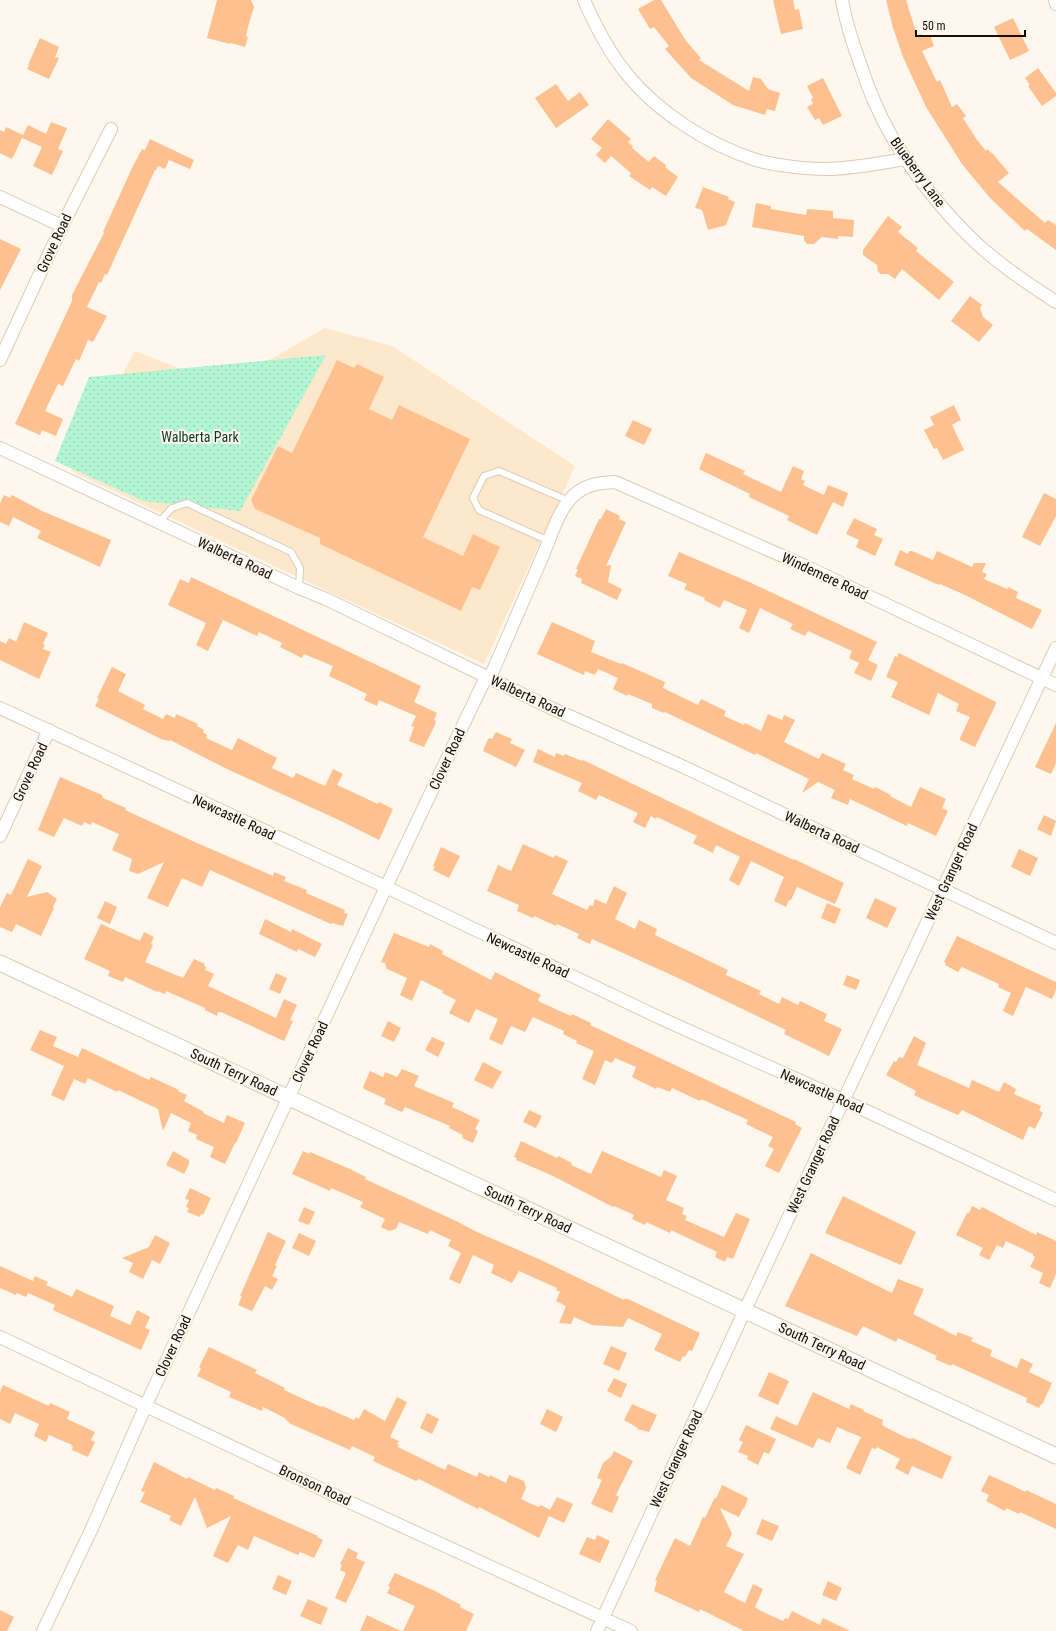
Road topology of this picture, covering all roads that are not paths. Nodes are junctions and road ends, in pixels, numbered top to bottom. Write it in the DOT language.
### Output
graph roads {
  1 [pos="584,0"];
  2 [pos="842,0"];
  3 [pos="1055,0"];
  4 [pos="1056,4"];
  5 [pos="111,128"];
  6 [pos="906,159"];
  7 [pos="0,197"];
  8 [pos="62,226"];
  9 [pos="1056,302"];
  10 [pos="0,360"];
  11 [pos="0,448"];
  12 [pos="590,485"];
  13 [pos="569,502"];
  14 [pos="159,522"];
  15 [pos="549,541"];
  16 [pos="299,588"];
  17 [pos="1056,648"];
  18 [pos="486,677"];
  19 [pos="1041,678"];
  20 [pos="1056,686"];
  21 [pos="0,708"];
  22 [pos="49,730"];
  23 [pos="0,836"];
  24 [pos="386,888"];
  25 [pos="943,889"];
  26 [pos="1056,943"];
  27 [pos="0,963"];
  28 [pos="289,1098"];
  29 [pos="843,1100"];
  30 [pos="1056,1200"];
  31 [pos="745,1310"];
  32 [pos="0,1337"];
  33 [pos="146,1405"];
  34 [pos="1056,1456"];
  35 [pos="603,1618"];
  36 [pos="44,1631"];
  37 [pos="597,1631"];
  38 [pos="631,1631"];
  1 -- 6 [label="street"];
  2 -- 6 [label="street, Blueberry Lane"];
  3 -- 4 [label="street"];
  5 -- 8 [label="street, Grove Road"];
  6 -- 9 [label="street, Blueberry Lane"];
  7 -- 8 [label="street"];
  8 -- 10 [label="street, Grove Road"];
  11 -- 14 [label="street, Walberta Road"];
  12 -- 13 [label="street, Clover Road"];
  12 -- 19 [label="street, Windemere Road"];
  13 -- 15 [label="street, Clover Road"];
  13 -- 15 [label="lane"];
  14 -- 16 [label="street, Walberta Road"];
  14 -- 16 [label="lane"];
  15 -- 18 [label="street, Clover Road"];
  16 -- 18 [label="street, Walberta Road"];
  17 -- 19 [label="street, West Granger Road"];
  18 -- 24 [label="street, Clover Road"];
  18 -- 25 [label="street, Walberta Road"];
  19 -- 20 [label="street, Windemere Road"];
  19 -- 25 [label="street, West Granger Road"];
  21 -- 22 [label="street, Newcastle Road"];
  22 -- 23 [label="street, Grove Road"];
  22 -- 24 [label="street, Newcastle Road"];
  24 -- 28 [label="street, Clover Road"];
  24 -- 29 [label="street, Newcastle Road"];
  25 -- 26 [label="street, Walberta Road"];
  25 -- 29 [label="street, West Granger Road"];
  27 -- 28 [label="street, South Terry Road"];
  28 -- 31 [label="street, South Terry Road"];
  28 -- 33 [label="street, Clover Road"];
  29 -- 30 [label="street, Newcastle Road"];
  29 -- 31 [label="street, West Granger Road"];
  31 -- 34 [label="street, South Terry Road"];
  31 -- 35 [label="street, West Granger Road"];
  32 -- 33 [label="street, Bronson Road"];
  33 -- 35 [label="street, Bronson Road"];
  33 -- 36 [label="street, Clover Road"];
  35 -- 37 [label="street, West Granger Road"];
  35 -- 38 [label="street, Bronson Road"];
}
